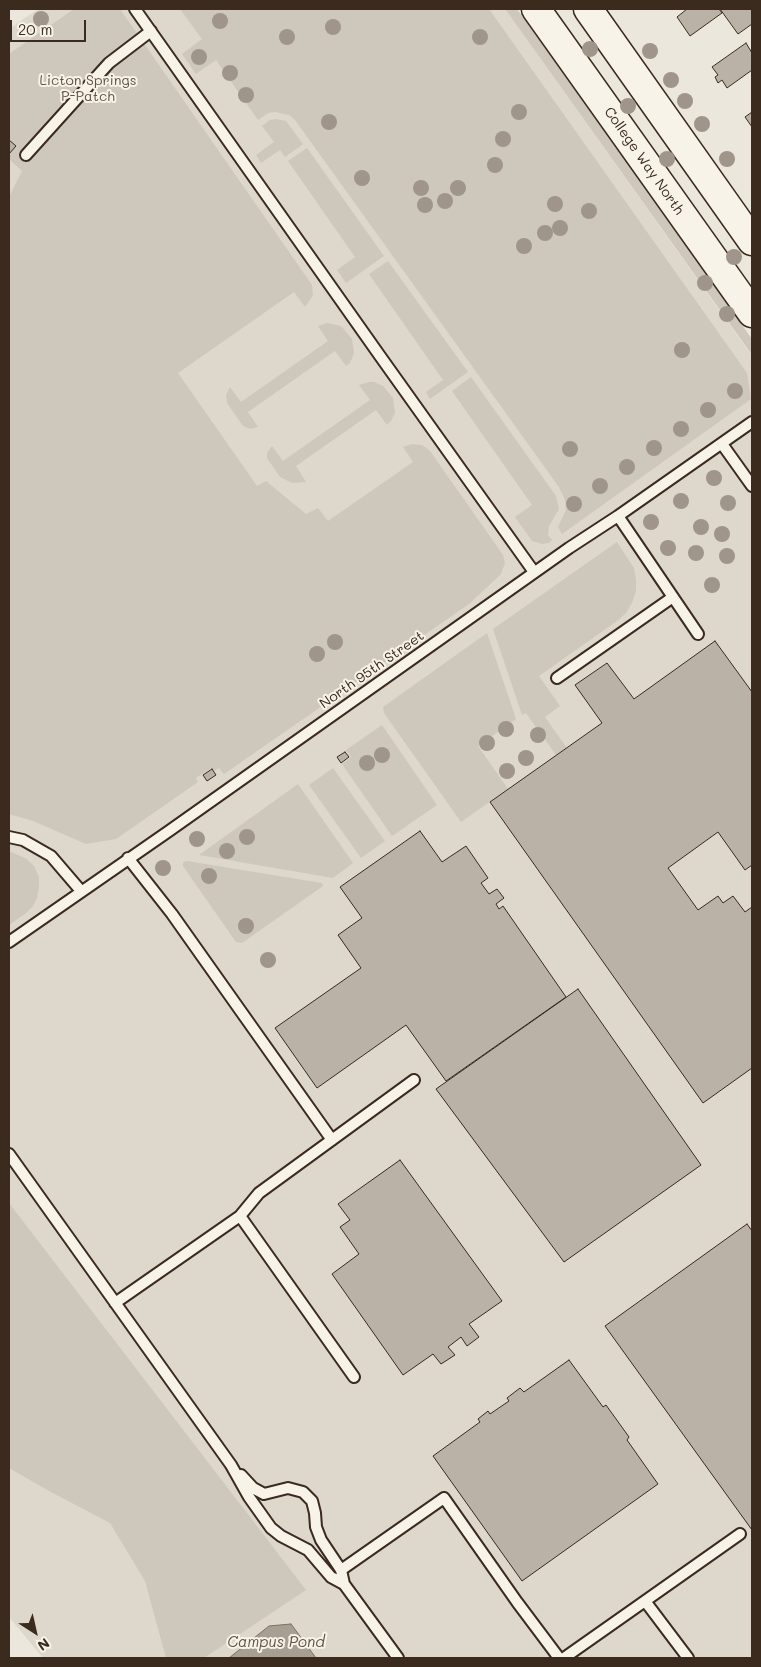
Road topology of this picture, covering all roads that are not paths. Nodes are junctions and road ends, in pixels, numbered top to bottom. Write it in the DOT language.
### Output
graph roads {
  1 [pos="135,9"];
  2 [pos="536,9"];
  3 [pos="588,9"];
  4 [pos="151,32"];
  5 [pos="26,155"];
  6 [pos="752,241"];
  7 [pos="752,312"];
  8 [pos="752,422"];
  9 [pos="722,444"];
  10 [pos="752,486"];
  11 [pos="618,516"];
  12 [pos="534,572"];
  13 [pos="673,597"];
  14 [pos="698,634"];
  15 [pos="557,678"];
  16 [pos="9,837"];
  17 [pos="128,858"];
  18 [pos="81,891"];
  19 [pos="9,942"];
  20 [pos="414,1080"];
  21 [pos="332,1140"];
  22 [pos="9,1154"];
  23 [pos="240,1216"];
  24 [pos="115,1303"];
  25 [pos="354,1377"];
  26 [pos="232,1465"];
  27 [pos="740,1534"];
  28 [pos="341,1570"];
  29 [pos="344,1584"];
  30 [pos="645,1601"];
  31 [pos="398,1658"];
  32 [pos="559,1658"];
  33 [pos="564,1658"];
  34 [pos="688,1658"];
  1 -- 4 [label="lane"];
  2 -- 7 [label="street, College Way North"];
  3 -- 6 [label="street"];
  4 -- 5 [label="lane"];
  4 -- 12 [label="lane"];
  8 -- 9 [label="lane, North 95th Street"];
  9 -- 10 [label="lane"];
  9 -- 11 [label="lane, North 95th Street"];
  11 -- 12 [label="lane, North 95th Street"];
  11 -- 13 [label="lane"];
  12 -- 17 [label="lane, North 95th Street"];
  13 -- 14 [label="lane"];
  13 -- 15 [label="lane"];
  16 -- 18 [label="lane"];
  17 -- 18 [label="lane, North 95th Street"];
  17 -- 21 [label="lane"];
  18 -- 19 [label="lane, North 95th Street"];
  20 -- 21 [label="lane"];
  21 -- 23 [label="lane"];
  22 -- 24 [label="lane"];
  23 -- 24 [label="lane"];
  23 -- 25 [label="lane"];
  24 -- 26 [label="lane"];
  26 -- 28 [label="lane"];
  26 -- 29 [label="lane"];
  27 -- 30 [label="lane"];
  28 -- 29 [label="lane"];
  28 -- 32 [label="lane"];
  29 -- 31 [label="lane"];
  30 -- 33 [label="lane"];
  30 -- 34 [label="lane"];
}
